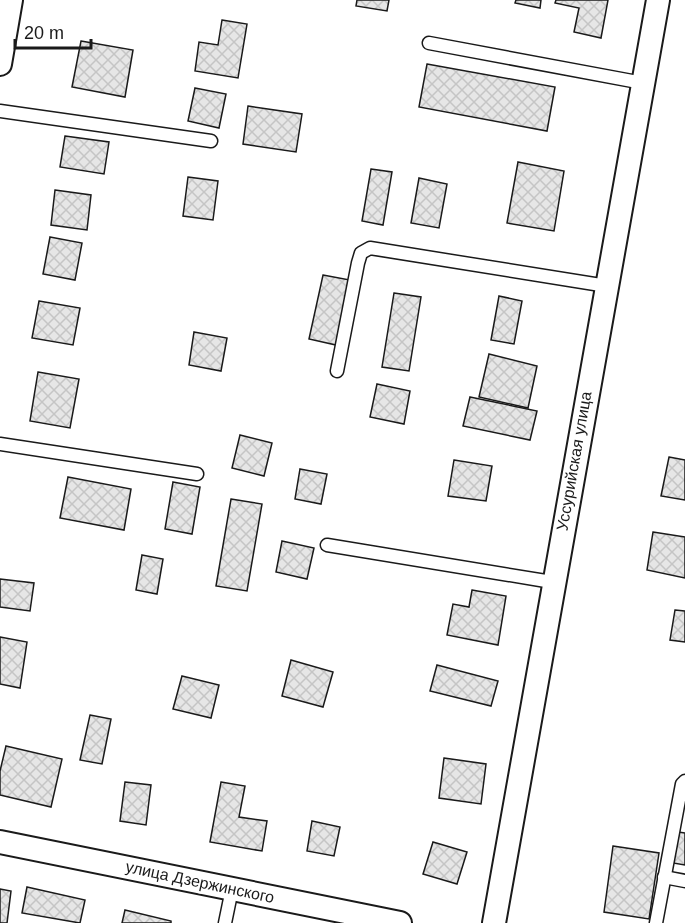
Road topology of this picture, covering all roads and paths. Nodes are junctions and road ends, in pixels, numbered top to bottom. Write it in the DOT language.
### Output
graph roads {
  1 [pos="10,0"];
  2 [pos="658,0"];
  3 [pos="429,43"];
  4 [pos="0,64"];
  5 [pos="643,83"];
  6 [pos="0,111"];
  7 [pos="211,141"];
  8 [pos="607,286"];
  9 [pos="338,371"];
  10 [pos="0,444"];
  11 [pos="197,474"];
  12 [pos="327,545"];
  13 [pos="552,582"];
  14 [pos="685,781"];
  15 [pos="0,842"];
  16 [pos="664,877"];
  17 [pos="685,881"];
  18 [pos="232,889"];
  19 [pos="225,923"];
  20 [pos="400,923"];
  21 [pos="494,923"];
  22 [pos="656,923"];
  1 -- 4 [label="street"];
  2 -- 5 [label="street, Уссурийская улица"];
  3 -- 5 [label="lane"];
  5 -- 8 [label="street, Уссурийская улица"];
  6 -- 7 [label="lane"];
  8 -- 9 [label="lane"];
  8 -- 13 [label="street, Уссурийская улица"];
  10 -- 11 [label="lane"];
  12 -- 13 [label="lane"];
  13 -- 21 [label="street, Уссурийская улица"];
  14 -- 16 [label="lane"];
  15 -- 18 [label="street, улица Дзержинского"];
  16 -- 17 [label="lane"];
  16 -- 22 [label="lane"];
  18 -- 19 [label="lane"];
  18 -- 20 [label="street, улица Дзержинского"];
}
